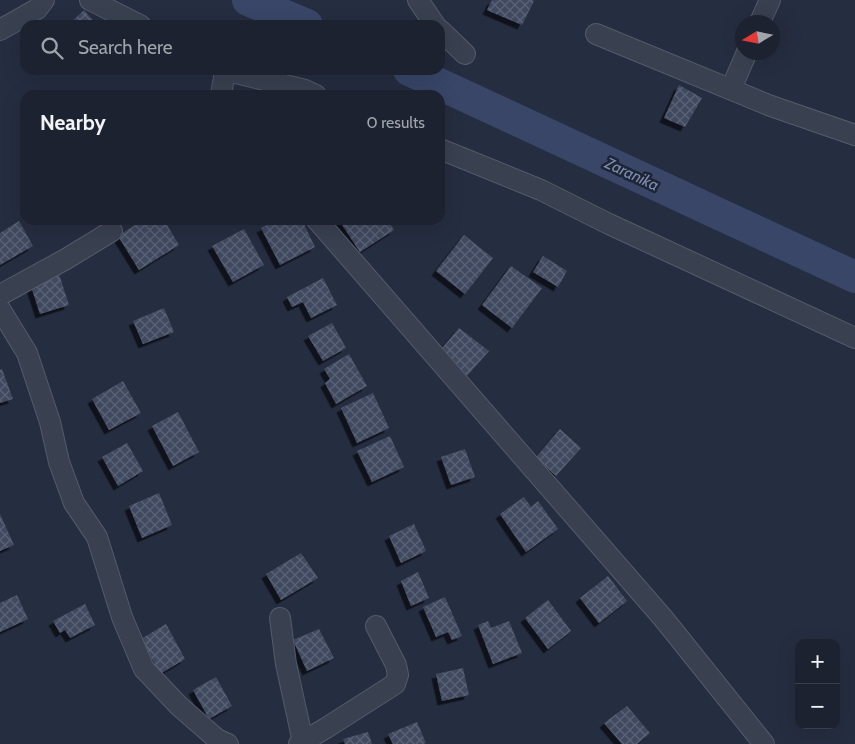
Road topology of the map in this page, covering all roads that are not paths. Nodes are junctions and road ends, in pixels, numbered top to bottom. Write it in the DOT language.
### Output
graph roads {
  1 [pos="44,0"];
  2 [pos="90,0"];
  3 [pos="418,0"];
  4 [pos="770,0"];
  5 [pos="763,15"];
  6 [pos="130,20"];
  7 [pos="432,20"];
  8 [pos="0,30"];
  9 [pos="596,34"];
  10 [pos="445,35"];
  11 [pos="464,54"];
  12 [pos="744,60"];
  13 [pos="224,75"];
  14 [pos="245,75"];
  15 [pos="731,89"];
  16 [pos="222,90"];
  17 [pos="305,90"];
  18 [pos="855,135"];
  19 [pos="445,151"];
  20 [pos="321,225"];
  21 [pos="112,231"];
  22 [pos="0,295"];
  23 [pos="0,309"];
  24 [pos="855,338"];
  25 [pos="280,618"];
  26 [pos="376,626"];
  27 [pos="301,743"];
  28 [pos="228,744"];
  29 [pos="764,744"];
  1 -- 8 [label="street"];
  2 -- 6 [label="street"];
  3 -- 7 [label="street"];
  4 -- 5 [label="street"];
  9 -- 15 [label="street"];
  10 -- 11 [label="street"];
  12 -- 15 [label="street"];
  13 -- 16 [label="street"];
  14 -- 17 [label="street"];
  15 -- 18 [label="street"];
  19 -- 24 [label="street"];
  20 -- 29 [label="street"];
  21 -- 22 [label="street"];
  23 -- 28 [label="street"];
  25 -- 27 [label="street"];
  26 -- 27 [label="street"];
}
